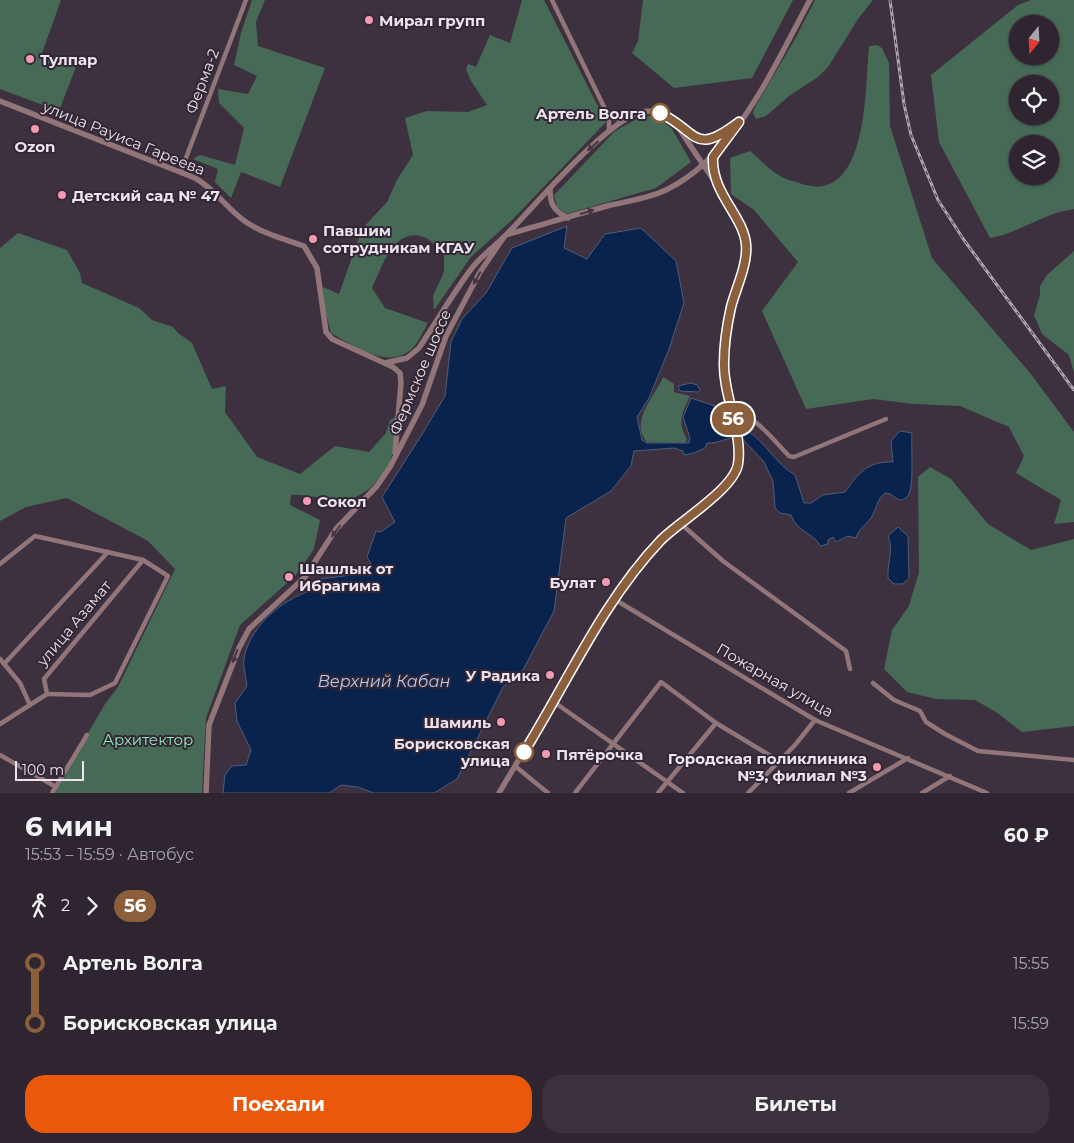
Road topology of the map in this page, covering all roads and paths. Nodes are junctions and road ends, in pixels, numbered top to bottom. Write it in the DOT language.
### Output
graph roads {
  1 [pos="246,0"];
  2 [pos="552,0"];
  3 [pos="810,0"];
  4 [pos="0,102"];
  5 [pos="605,109"];
  6 [pos="626,119"];
  7 [pos="739,122"];
  8 [pos="678,126"];
  9 [pos="609,132"];
  10 [pos="713,157"];
  11 [pos="705,165"];
  12 [pos="180,171"];
  13 [pos="718,187"];
  14 [pos="550,189"];
  15 [pos="568,218"];
  16 [pos="505,236"];
  17 [pos="384,363"];
  18 [pos="731,411"];
  19 [pos="886,419"];
  20 [pos="390,467"];
  21 [pos="680,523"];
  22 [pos="108,552"];
  23 [pos="143,560"];
  24 [pos="0,564"];
  25 [pos="614,599"];
  26 [pos="0,659"];
  27 [pos="4,664"];
  28 [pos="850,669"];
  29 [pos="873,683"];
  30 [pos="47,694"];
  31 [pos="554,702"];
  32 [pos="30,705"];
  33 [pos="815,720"];
  34 [pos="716,723"];
  35 [pos="0,724"];
  36 [pos="87,735"];
  37 [pos="615,743"];
  38 [pos="0,755"];
  39 [pos="908,758"];
  40 [pos="1074,760"];
  41 [pos="778,761"];
  42 [pos="515,766"];
  43 [pos="950,776"];
  44 [pos="668,783"];
  45 [pos="56,786"];
  46 [pos="52,793"];
  47 [pos="206,793"];
  48 [pos="499,793"];
  49 [pos="548,793"];
  50 [pos="575,793"];
  51 [pos="658,793"];
  52 [pos="683,793"];
  53 [pos="748,793"];
  54 [pos="849,793"];
  55 [pos="922,793"];
  56 [pos="987,793"];
  1 -- 12 [label="street, Ферма-2"];
  2 -- 5 [label="street"];
  3 -- 7 [label="street, Фермское шоссе"];
  4 -- 12 [label="street, улица Рауиса Гареева"];
  5 -- 6 [label="street"];
  5 -- 9 [label="street"];
  6 -- 8 [label="street, Фермское шоссе"];
  6 -- 9 [label="street, Фермское шоссе"];
  7 -- 8 [label="street, Фермское шоссе"];
  7 -- 10 [label="street, Фермское шоссе"];
  8 -- 11 [label="street, Фермское шоссе"];
  9 -- 14 [label="street, Фермское шоссе, one-way"];
  10 -- 11 [label="street, Фермское шоссе"];
  10 -- 13 [label="street"];
  11 -- 13 [label="street, Фермское шоссе"];
  15 -- 11 [label="street, Фермское шоссе, one-way"];
  12 -- 17 [label="street, улица Рауиса Гареева"];
  13 -- 18 [label="street"];
  14 -- 15 [label="street"];
  14 -- 16 [label="street, Фермское шоссе"];
  15 -- 16 [label="street, Фермское шоссе"];
  16 -- 17 [label="street, Фермское шоссе"];
  16 -- 20 [label="street, Фермское шоссе, one-way"];
  17 -- 20 [label="street"];
  18 -- 19 [label="street"];
  18 -- 21 [label="street"];
  20 -- 47 [label="street, Фермское шоссе, one-way"];
  21 -- 25 [label="street"];
  21 -- 28 [label="street"];
  22 -- 23 [label="street"];
  22 -- 24 [label="street"];
  22 -- 27 [label="street"];
  23 -- 30 [label="street, улица Азамат"];
  23 -- 30 [label="street"];
  25 -- 31 [label="street"];
  25 -- 33 [label="street, Пожарная улица"];
  26 -- 27 [label="street"];
  27 -- 32 [label="street"];
  29 -- 40 [label="street"];
  30 -- 32 [label="street"];
  31 -- 37 [label="street"];
  31 -- 42 [label="street"];
  32 -- 35 [label="street"];
  33 -- 39 [label="street, Пожарная улица"];
  33 -- 41 [label="street"];
  34 -- 37 [label="street"];
  34 -- 41 [label="street"];
  34 -- 44 [label="street"];
  36 -- 45 [label="street"];
  37 -- 44 [label="street"];
  37 -- 50 [label="street"];
  38 -- 45 [label="street"];
  39 -- 43 [label="street, Пожарная улица"];
  39 -- 54 [label="street"];
  41 -- 53 [label="street"];
  42 -- 48 [label="street"];
  42 -- 49 [label="street"];
  43 -- 55 [label="street"];
  43 -- 56 [label="street, Пожарная улица"];
  44 -- 51 [label="street"];
  44 -- 52 [label="street"];
  45 -- 46 [label="street"];
}
